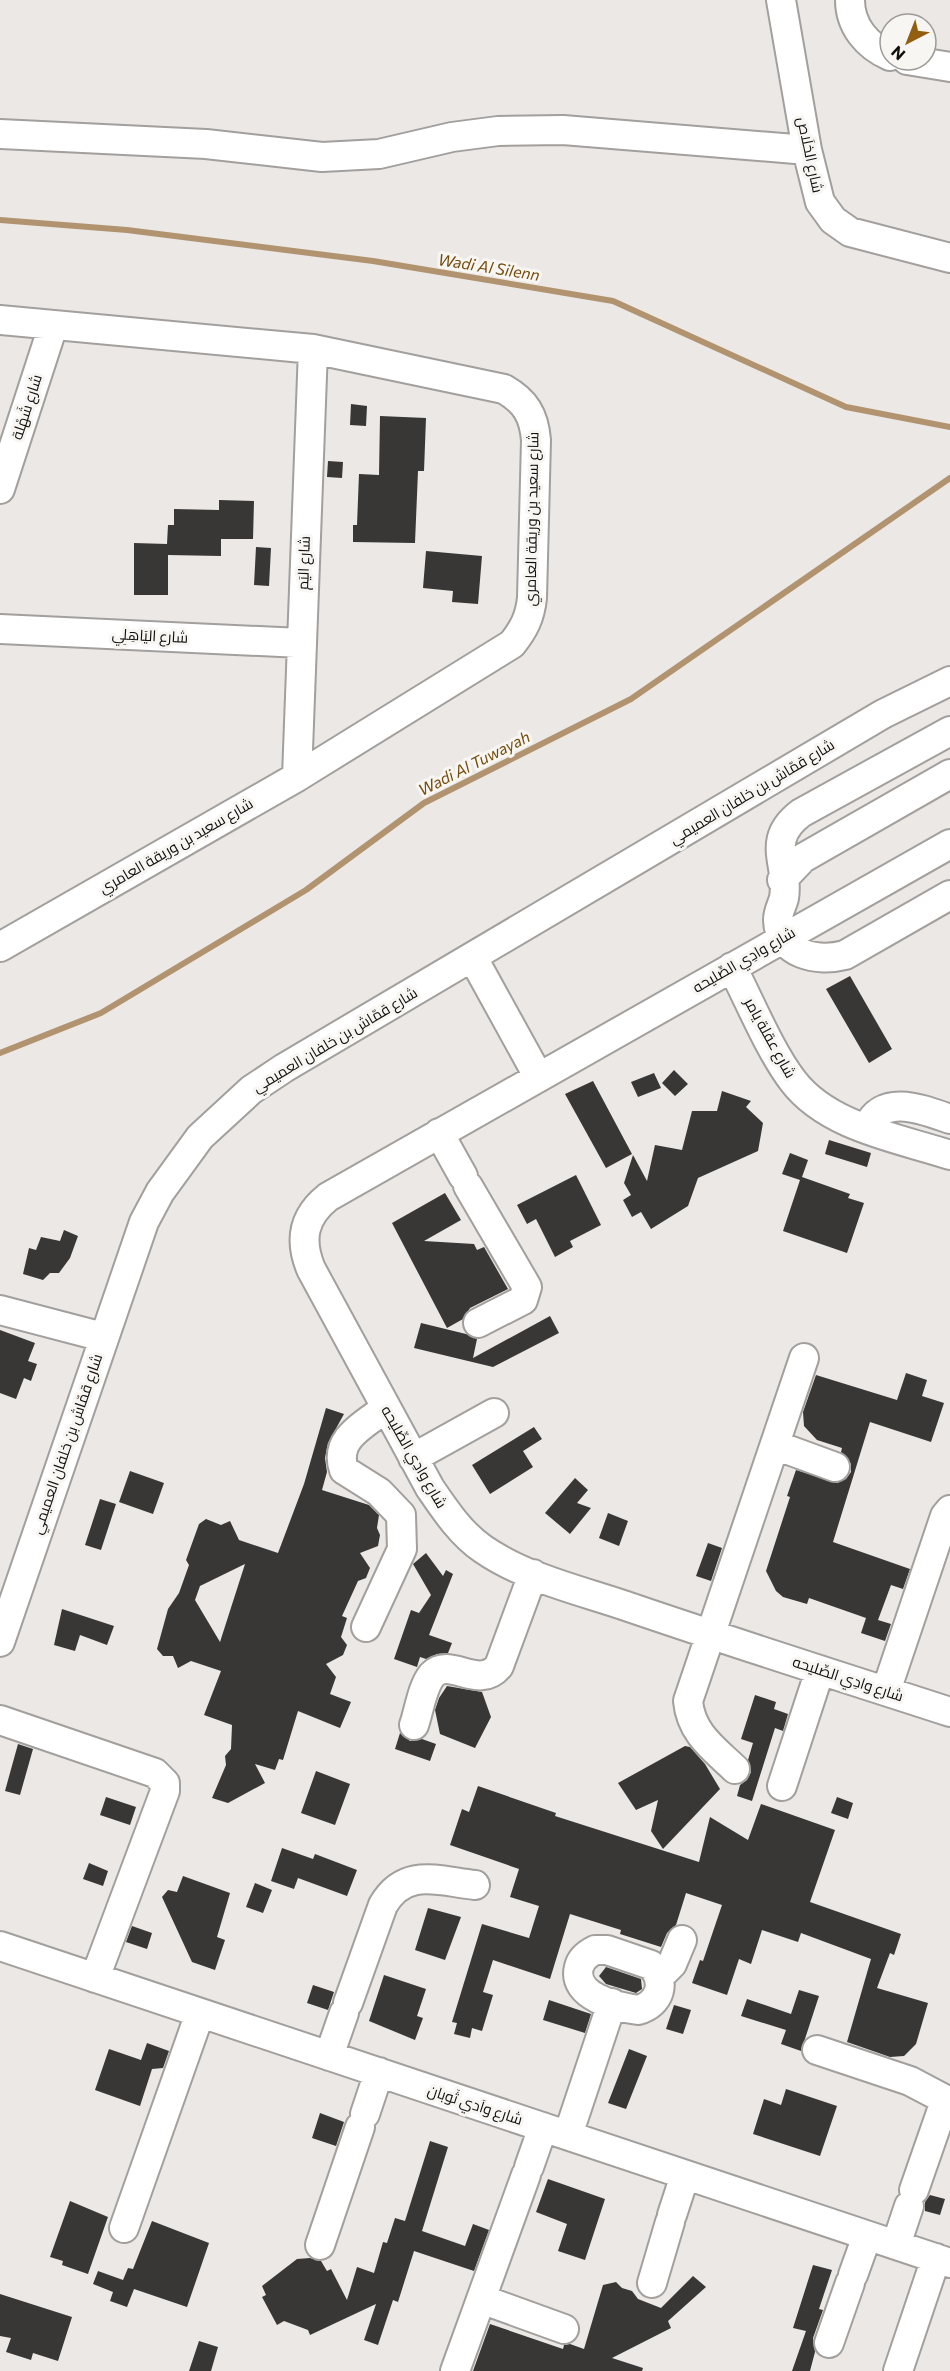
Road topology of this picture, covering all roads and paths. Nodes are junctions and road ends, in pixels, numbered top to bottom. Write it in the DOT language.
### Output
graph roads {
  1 [pos="781,0"];
  2 [pos="850,0"];
  3 [pos="878,50"];
  4 [pos="0,134"];
  5 [pos="807,150"];
  6 [pos="950,258"];
  7 [pos="0,320"];
  8 [pos="53,326"];
  9 [pos="313,349"];
  10 [pos="0,489"];
  11 [pos="0,628"];
  12 [pos="301,643"];
  13 [pos="950,681"];
  14 [pos="950,731"];
  15 [pos="950,774"];
  16 [pos="297,777"];
  17 [pos="950,844"];
  18 [pos="783,889"];
  19 [pos="950,895"];
  20 [pos="818,917"];
  21 [pos="782,938"];
  22 [pos="0,947"];
  23 [pos="473,958"];
  24 [pos="732,967"];
  25 [pos="538,1076"];
  26 [pos="950,1119"];
  27 [pos="867,1128"];
  28 [pos="439,1133"];
  29 [pos="950,1155"];
  30 [pos="0,1310"];
  31 [pos="478,1323"];
  32 [pos="103,1337"];
  33 [pos="804,1358"];
  34 [pos="386,1408"];
  35 [pos="494,1413"];
  36 [pos="775,1445"];
  37 [pos="413,1458"];
  38 [pos="835,1467"];
  39 [pos="950,1510"];
  40 [pos="533,1574"];
  41 [pos="366,1627"];
  42 [pos="712,1636"];
  43 [pos="0,1642"];
  44 [pos="820,1670"];
  45 [pos="885,1691"];
  46 [pos="950,1712"];
  47 [pos="0,1720"];
  48 [pos="414,1725"];
  49 [pos="735,1768"];
  50 [pos="782,1786"];
  51 [pos="475,1885"];
  52 [pos="682,1940"];
  53 [pos="0,1947"];
  54 [pos="659,1977"];
  55 [pos="95,1978"];
  56 [pos="612,2003"];
  57 [pos="200,2013"];
  58 [pos="817,2050"];
  59 [pos="328,2056"];
  60 [pos="379,2073"];
  61 [pos="948,2102"];
  62 [pos="556,2131"];
  63 [pos="685,2175"];
  64 [pos="124,2228"];
  65 [pos="867,2236"];
  66 [pos="320,2245"];
  67 [pos="896,2245"];
  68 [pos="943,2261"];
  69 [pos="652,2283"];
  70 [pos="481,2299"];
  71 [pos="564,2329"];
  72 [pos="829,2343"];
  73 [pos="455,2371"];
  74 [pos="898,2371"];
  1 -- 5 [label="street, شارع الخلَاص"];
  2 -- 3 [label="street"];
  4 -- 5 [label="street"];
  5 -- 6 [label="street, شارع الخلَاص"];
  7 -- 8 [label="street, شارع سعيد بن وريقة العامري"];
  8 -- 9 [label="street, شارع سعيد بن وريقة العامري"];
  8 -- 10 [label="street, شارع شَهْلة"];
  9 -- 12 [label="street, شارع اليَم"];
  9 -- 16 [label="street, شارع سعيد بن وريقة العامري"];
  11 -- 12 [label="street, شارع اليَاهِلِي"];
  12 -- 16 [label="street, شارع اليَم"];
  13 -- 23 [label="street, شارع قمّاش بن خلفان العميمي"];
  14 -- 18 [label="street"];
  15 -- 18 [label="street"];
  16 -- 22 [label="street, شارع سعيد بن وريقة العامري"];
  17 -- 20 [label="street, شارع وادِي الصِّليحه"];
  18 -- 20 [label="street"];
  18 -- 21 [label="street"];
  19 -- 21 [label="street"];
  20 -- 21 [label="street, شارع وادِي الصِّليحه"];
  21 -- 24 [label="street, شارع وادِي الصِّليحه"];
  23 -- 25 [label="street"];
  23 -- 32 [label="street, شارع قمّاش بن خلفان العميمي"];
  24 -- 25 [label="street, شارع وادِي الصِّليحه"];
  24 -- 27 [label="street, شارع عقلة يامر"];
  25 -- 28 [label="street, شارع وادِي الصِّليحه"];
  26 -- 27 [label="street"];
  27 -- 29 [label="street, شارع عقلة يامر"];
  28 -- 31 [label="street"];
  28 -- 34 [label="street, شارع وادِي الصِّليحه"];
  30 -- 32 [label="street"];
  32 -- 43 [label="street, شارع قمّاش بن خلفان العميمي"];
  33 -- 36 [label="street"];
  34 -- 37 [label="street, شارع وادِي الصِّليحه"];
  34 -- 41 [label="street"];
  35 -- 37 [label="street"];
  36 -- 38 [label="street"];
  36 -- 42 [label="street"];
  37 -- 40 [label="street, شارع وادِي الصِّليحه"];
  39 -- 45 [label="street"];
  40 -- 42 [label="street, شارع وادِي الصِّليحه"];
  40 -- 48 [label="street"];
  42 -- 44 [label="street, شارع وادِي الصِّليحه"];
  42 -- 49 [label="street"];
  44 -- 45 [label="street, شارع وادِي الصِّليحه"];
  44 -- 50 [label="street"];
  45 -- 46 [label="street, شارع وادِي الصِّليحه"];
  47 -- 55 [label="street"];
  51 -- 59 [label="street"];
  52 -- 54 [label="street"];
  53 -- 55 [label="street, شارع واَدي ثَوبان"];
  54 -- 56 [label="street"];
  54 -- 56 [label="street"];
  55 -- 57 [label="street, شارع واَدي ثَوبان"];
  56 -- 62 [label="street"];
  57 -- 59 [label="street, شارع واَدي ثَوبان"];
  57 -- 64 [label="street"];
  58 -- 61 [label="street"];
  59 -- 60 [label="street, شارع واَدي ثَوبان"];
  60 -- 62 [label="street, شارع واَدي ثَوبان"];
  60 -- 66 [label="street"];
  61 -- 67 [label="street"];
  62 -- 63 [label="street, شارع واَدي ثَوبان"];
  62 -- 70 [label="street"];
  63 -- 65 [label="street, شارع واَدي ثَوبان"];
  63 -- 69 [label="street"];
  65 -- 67 [label="street, شارع واَدي ثَوبان"];
  65 -- 72 [label="street"];
  67 -- 68 [label="street, شارع واَدي ثَوبان"];
  68 -- 74 [label="street"];
  70 -- 71 [label="street"];
  70 -- 73 [label="street"];
}
